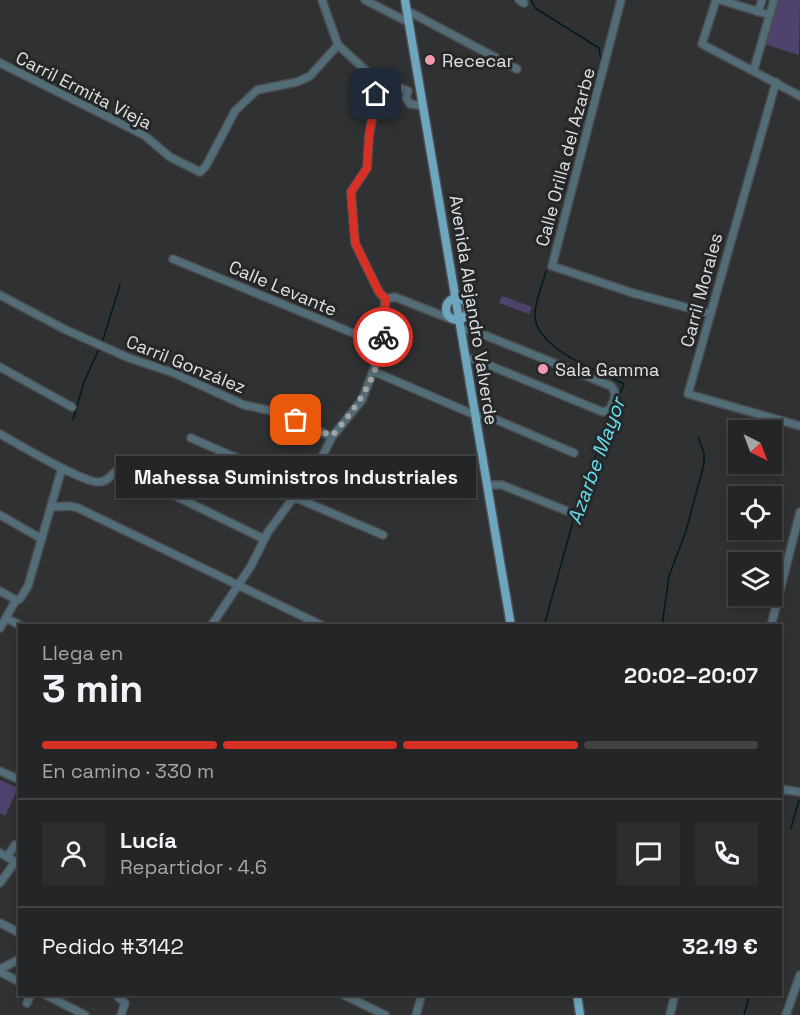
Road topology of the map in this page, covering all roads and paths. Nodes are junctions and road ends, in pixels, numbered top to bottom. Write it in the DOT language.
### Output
graph roads {
  1 [pos="322,0"];
  2 [pos="365,0"];
  3 [pos="405,0"];
  4 [pos="621,0"];
  5 [pos="718,0"];
  6 [pos="762,0"];
  7 [pos="774,0"];
  8 [pos="406,10"];
  9 [pos="758,12"];
  10 [pos="770,15"];
  11 [pos="408,22"];
  12 [pos="338,45"];
  13 [pos="0,63"];
  14 [pos="518,69"];
  15 [pos="754,69"];
  16 [pos="377,82"];
  17 [pos="776,82"];
  18 [pos="419,85"];
  19 [pos="408,90"];
  20 [pos="800,96"];
  21 [pos="423,106"];
  22 [pos="173,259"];
  23 [pos="0,295"];
  24 [pos="456,297"];
  25 [pos="386,299"];
  26 [pos="447,308"];
  27 [pos="438,314"];
  28 [pos="711,314"];
  29 [pos="448,318"];
  30 [pos="460,325"];
  31 [pos="382,345"];
  32 [pos="466,359"];
  33 [pos="0,367"];
  34 [pos="375,372"];
  35 [pos="72,407"];
  36 [pos="475,415"];
  37 [pos="800,426"];
  38 [pos="0,434"];
  39 [pos="332,436"];
  40 [pos="191,438"];
  41 [pos="574,453"];
  42 [pos="62,468"];
  43 [pos="488,485"];
  44 [pos="301,486"];
  45 [pos="294,497"];
  46 [pos="51,507"];
  47 [pos="567,511"];
  48 [pos="800,512"];
  49 [pos="0,515"];
  50 [pos="383,535"];
  51 [pos="42,539"];
  52 [pos="264,539"];
  53 [pos="239,583"];
  54 [pos="0,591"];
  55 [pos="15,600"];
  56 [pos="6,618"];
  57 [pos="18,624"];
  58 [pos="212,624"];
  59 [pos="319,624"];
  60 [pos="511,624"];
  61 [pos="772,624"];
  62 [pos="0,628"];
  63 [pos="0,771"];
  64 [pos="18,779"];
  65 [pos="782,789"];
  66 [pos="800,792"];
  67 [pos="15,845"];
  68 [pos="4,855"];
  69 [pos="17,863"];
  70 [pos="0,883"];
  71 [pos="0,923"];
  72 [pos="18,932"];
  73 [pos="18,960"];
  74 [pos="0,971"];
  75 [pos="800,975"];
  76 [pos="18,981"];
  77 [pos="30,996"];
  78 [pos="48,996"];
  79 [pos="346,996"];
  80 [pos="421,996"];
  81 [pos="577,996"];
  82 [pos="675,996"];
  83 [pos="118,998"];
  84 [pos="27,1003"];
  85 [pos="85,1015"];
  86 [pos="121,1015"];
  87 [pos="385,1015"];
  88 [pos="416,1015"];
  89 [pos="580,1015"];
  90 [pos="670,1015"];
  91 [pos="786,1015"];
  1 -- 12 [label="street"];
  2 -- 11 [label="street"];
  3 -- 8 [label="main road, Avenida Alejandro Valverde"];
  4 -- 28 [label="street, Calle Orilla del Azarbe"];
  5 -- 9 [label="street"];
  5 -- 15 [label="street"];
  6 -- 9 [label="street"];
  7 -- 10 [label="street"];
  8 -- 11 [label="main road, Avenida Alejandro Valverde"];
  8 -- 14 [label="street"];
  9 -- 10 [label="street"];
  10 -- 15 [label="street"];
  11 -- 18 [label="main road, Avenida Alejandro Valverde"];
  12 -- 13 [label="street, Carril Ermita Vieja"];
  12 -- 16 [label="street"];
  15 -- 17 [label="street"];
  16 -- 19 [label="street"];
  16 -- 25 [label="street"];
  17 -- 20 [label="street"];
  17 -- 28 [label="street, Carril Morales"];
  18 -- 19 [label="street"];
  18 -- 21 [label="main road, Avenida Alejandro Valverde"];
  19 -- 21 [label="street"];
  21 -- 24 [label="main road, Avenida Alejandro Valverde"];
  22 -- 31 [label="street, Calle Levante"];
  23 -- 39 [label="street, Carril González"];
  24 -- 26 [label="main road"];
  24 -- 30 [label="main road, Avenida Alejandro Valverde"];
  25 -- 27 [label="street"];
  25 -- 31 [label="street"];
  26 -- 27 [label="street"];
  26 -- 29 [label="main road"];
  27 -- 29 [label="street"];
  28 -- 37 [label="street, Carril Morales"];
  29 -- 30 [label="main road"];
  30 -- 32 [label="main road, Avenida Alejandro Valverde"];
  30 -- 32 [label="street"];
  31 -- 34 [label="street"];
  32 -- 36 [label="main road, Avenida Alejandro Valverde"];
  33 -- 35 [label="street"];
  34 -- 36 [label="street"];
  34 -- 39 [label="street"];
  36 -- 41 [label="street"];
  36 -- 43 [label="main road, Avenida Alejandro Valverde"];
  38 -- 42 [label="street"];
  39 -- 44 [label="street"];
  40 -- 44 [label="street"];
  42 -- 46 [label="street"];
  42 -- 52 [label="street"];
  43 -- 47 [label="street"];
  43 -- 60 [label="main road, Avenida Alejandro Valverde"];
  44 -- 45 [label="street"];
  45 -- 50 [label="street"];
  45 -- 52 [label="street"];
  46 -- 51 [label="street"];
  46 -- 53 [label="street"];
  48 -- 61 [label="street"];
  49 -- 51 [label="street"];
  51 -- 55 [label="street"];
  52 -- 53 [label="street"];
  53 -- 58 [label="street"];
  53 -- 59 [label="street"];
  54 -- 55 [label="street"];
  55 -- 56 [label="street"];
  56 -- 57 [label="street"];
  56 -- 62 [label="street"];
  63 -- 64 [label="street"];
  65 -- 66 [label="street"];
  67 -- 68 [label="street"];
  68 -- 69 [label="street"];
  69 -- 70 [label="street"];
  71 -- 72 [label="street"];
  73 -- 74 [label="street"];
  74 -- 76 [label="street"];
  75 -- 91 [label="street"];
  77 -- 84 [label="street"];
  78 -- 85 [label="street"];
  79 -- 87 [label="street"];
  80 -- 88 [label="street"];
  81 -- 89 [label="main road"];
  82 -- 90 [label="street"];
  83 -- 86 [label="street"];
}
